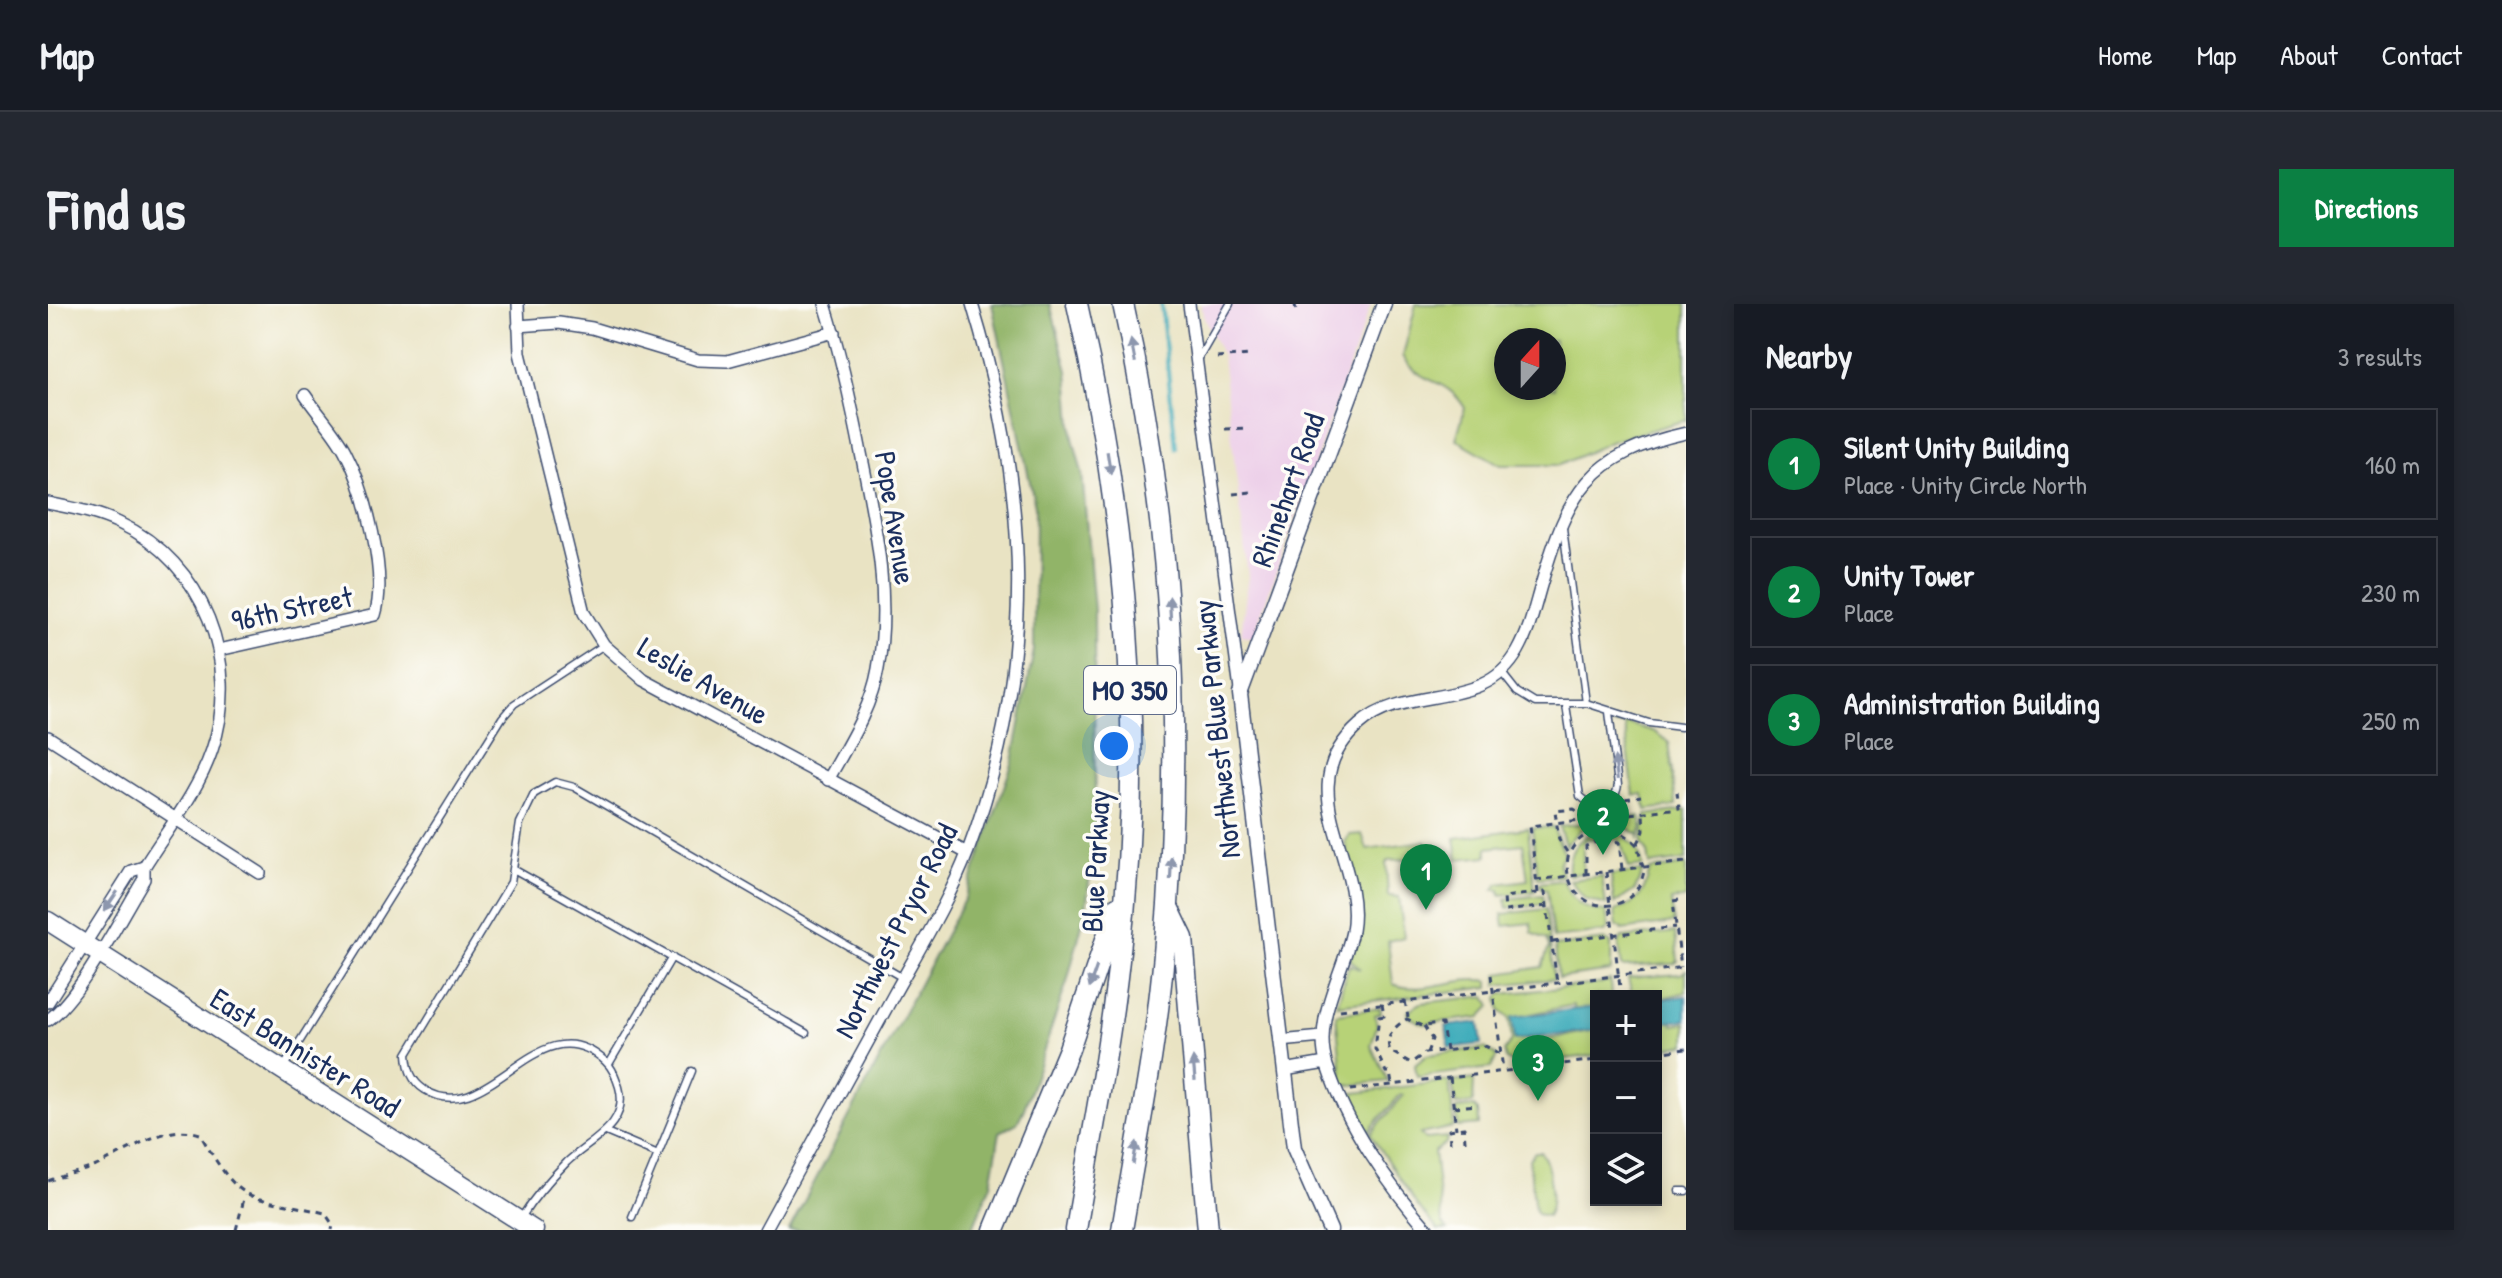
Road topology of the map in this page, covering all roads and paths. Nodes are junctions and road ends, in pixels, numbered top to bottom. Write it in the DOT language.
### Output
graph roads {
  1 [pos="518,304"];
  2 [pos="825,304"];
  3 [pos="972,304"];
  4 [pos="1077,304"];
  5 [pos="1123,304"];
  6 [pos="1189,304"];
  7 [pos="1230,304"];
  8 [pos="1295,304"];
  9 [pos="1384,304"];
  10 [pos="1296,313"];
  11 [pos="518,326"];
  12 [pos="834,332"];
  13 [pos="1249,355"];
  14 [pos="1217,358"];
  15 [pos="1198,362"];
  16 [pos="305,395"];
  17 [pos="1249,428"];
  18 [pos="1225,429"];
  19 [pos="1686,433"];
  20 [pos="1252,492"];
  21 [pos="1233,494"];
  22 [pos="48,503"];
  23 [pos="1562,520"];
  24 [pos="604,645"];
  25 [pos="219,650"];
  26 [pos="1502,673"];
  27 [pos="1240,694"];
  28 [pos="1586,703"];
  29 [pos="1566,705"];
  30 [pos="1609,712"];
  31 [pos="1681,727"];
  32 [pos="48,737"];
  33 [pos="828,780"];
  34 [pos="1677,792"];
  35 [pos="1641,796"];
  36 [pos="1643,814"];
  37 [pos="1608,816"];
  38 [pos="175,817"];
  39 [pos="1599,818"];
  40 [pos="1591,819"];
  41 [pos="1556,823"];
  42 [pos="1600,830"];
  43 [pos="1602,840"];
  44 [pos="1637,845"];
  45 [pos="967,853"];
  46 [pos="1569,854"];
  47 [pos="1686,862"];
  48 [pos="144,867"];
  49 [pos="1645,867"];
  50 [pos="515,870"];
  51 [pos="1623,870"];
  52 [pos="1606,872"];
  53 [pos="260,873"];
  54 [pos="1586,874"];
  55 [pos="1127,877"];
  56 [pos="1567,877"];
  57 [pos="1536,880"];
  58 [pos="1538,893"];
  59 [pos="1679,900"];
  60 [pos="1547,906"];
  61 [pos="1610,906"];
  62 [pos="1168,907"];
  63 [pos="48,921"];
  64 [pos="1676,927"];
  65 [pos="1614,935"];
  66 [pos="1552,943"];
  67 [pos="91,948"];
  68 [pos="672,957"];
  69 [pos="1684,967"];
  70 [pos="1491,975"];
  71 [pos="1619,975"];
  72 [pos="903,978"];
  73 [pos="1557,983"];
  74 [pos="1493,990"];
  75 [pos="1620,990"];
  76 [pos="1405,1001"];
  77 [pos="48,1002"];
  78 [pos="1382,1004"];
  79 [pos="1332,1010"];
  80 [pos="1408,1019"];
  81 [pos="48,1020"];
  82 [pos="1424,1026"];
  83 [pos="806,1033"];
  84 [pos="1323,1037"];
  85 [pos="1280,1041"];
  86 [pos="1387,1045"];
  87 [pos="1374,1047"];
  88 [pos="1686,1049"];
  89 [pos="1446,1051"];
  90 [pos="1662,1052"];
  91 [pos="1427,1053"];
  92 [pos="1501,1054"];
  93 [pos="1590,1061"];
  94 [pos="1326,1063"];
  95 [pos="609,1064"];
  96 [pos="1284,1070"];
  97 [pos="281,1071"];
  98 [pos="692,1071"];
  99 [pos="1503,1071"];
  100 [pos="1450,1077"];
  101 [pos="1392,1085"];
  102 [pos="1345,1090"];
  103 [pos="1478,1105"];
  104 [pos="1454,1107"];
  105 [pos="1456,1129"];
  106 [pos="606,1132"];
  107 [pos="1465,1141"];
  108 [pos="1450,1143"];
  109 [pos="658,1154"];
  110 [pos="48,1181"];
  111 [pos="245,1195"];
  112 [pos="632,1217"];
  113 [pos="520,1226"];
  114 [pos="236,1230"];
  115 [pos="332,1230"];
  116 [pos="765,1230"];
  117 [pos="994,1230"];
  118 [pos="1076,1230"];
  119 [pos="1122,1230"];
  120 [pos="1208,1230"];
  121 [pos="1330,1230"];
  122 [pos="1428,1230"];
  1 -- 11 [label="street, Leslie Avenue"];
  2 -- 12 [label="street, Pope Avenue"];
  3 -- 45 [label="street, Northwest Pryor Road"];
  4 -- 55 [label="highway, Blue Parkway / MO 350, one-way"];
  62 -- 5 [label="highway, MO 350, one-way"];
  6 -- 15 [label="street, Northwest Blue Parkway"];
  7 -- 15 [label="lane"];
  8 -- 10 [label="path"];
  9 -- 27 [label="street, Rhinehart Road"];
  11 -- 12 [label="street"];
  11 -- 24 [label="street, Leslie Avenue"];
  12 -- 33 [label="street, Pope Avenue"];
  13 -- 14 [label="path"];
  15 -- 27 [label="street, Northwest Blue Parkway"];
  16 -- 25 [label="street, 96th Street"];
  17 -- 18 [label="path"];
  19 -- 23 [label="street"];
  20 -- 21 [label="path"];
  22 -- 25 [label="street, 96th Street"];
  23 -- 26 [label="street"];
  23 -- 28 [label="lane"];
  24 -- 33 [label="street, Leslie Avenue"];
  24 -- 97 [label="lane"];
  25 -- 38 [label="street"];
  26 -- 29 [label="lane"];
  26 -- 79 [label="street"];
  27 -- 85 [label="street, Northwest Blue Parkway"];
  28 -- 29 [label="lane"];
  28 -- 30 [label="lane"];
  29 -- 30 [label="lane, one-way"];
  30 -- 31 [label="lane"];
  32 -- 38 [label="street"];
  33 -- 45 [label="street, Leslie Avenue"];
  34 -- 37 [label="path"];
  35 -- 37 [label="path"];
  36 -- 44 [label="path"];
  37 -- 39 [label="path"];
  38 -- 48 [label="street"];
  38 -- 53 [label="street"];
  39 -- 40 [label="path"];
  39 -- 42 [label="path"];
  40 -- 41 [label="path"];
  40 -- 41 [label="path"];
  41 -- 46 [label="path"];
  41 -- 57 [label="path"];
  42 -- 43 [label="path"];
  42 -- 44 [label="path"];
  42 -- 46 [label="path"];
  43 -- 51 [label="path"];
  43 -- 54 [label="path"];
  44 -- 49 [label="path"];
  45 -- 72 [label="street, Northwest Pryor Road"];
  46 -- 56 [label="path"];
  47 -- 49 [label="path"];
  48 -- 67 [label="street"];
  48 -- 67 [label="street, one-way"];
  49 -- 51 [label="path"];
  49 -- 61 [label="path"];
  50 -- 68 [label="lane"];
  50 -- 72 [label="lane"];
  50 -- 95 [label="lane"];
  51 -- 52 [label="path"];
  52 -- 54 [label="path"];
  52 -- 61 [label="path"];
  54 -- 56 [label="path"];
  55 -- 117 [label="highway, one-way"];
  55 -- 118 [label="highway, Blue Parkway / MO 350"];
  56 -- 57 [label="path"];
  56 -- 61 [label="path"];
  57 -- 58 [label="path"];
  58 -- 60 [label="path"];
  58 -- 60 [label="path"];
  59 -- 64 [label="path"];
  60 -- 66 [label="path"];
  61 -- 65 [label="path"];
  119 -- 62 [label="highway, MO 350, one-way"];
  120 -- 62 [label="highway, one-way"];
  63 -- 67 [label="main road, East Bannister Road"];
  64 -- 65 [label="path"];
  64 -- 69 [label="path"];
  65 -- 66 [label="path"];
  65 -- 71 [label="path"];
  66 -- 73 [label="path"];
  67 -- 77 [label="street"];
  67 -- 81 [label="street"];
  67 -- 97 [label="main road, East Bannister Road"];
  68 -- 83 [label="lane"];
  68 -- 95 [label="lane"];
  69 -- 71 [label="path"];
  70 -- 74 [label="path"];
  71 -- 73 [label="path"];
  71 -- 75 [label="path"];
  72 -- 116 [label="street, Northwest Pryor Road"];
  73 -- 74 [label="path"];
  74 -- 76 [label="path"];
  74 -- 92 [label="path"];
  76 -- 78 [label="path"];
  76 -- 80 [label="path"];
  78 -- 79 [label="path"];
  78 -- 87 [label="path"];
  79 -- 84 [label="street"];
  80 -- 82 [label="path"];
  80 -- 86 [label="path"];
  82 -- 89 [label="path"];
  82 -- 91 [label="path"];
  84 -- 85 [label="street"];
  84 -- 94 [label="street"];
  85 -- 96 [label="street, Northwest Blue Parkway"];
  86 -- 87 [label="path"];
  86 -- 91 [label="path"];
  87 -- 101 [label="path"];
  88 -- 90 [label="path"];
  89 -- 91 [label="path"];
  89 -- 92 [label="path"];
  92 -- 99 [label="path"];
  93 -- 99 [label="path"];
  94 -- 96 [label="street"];
  94 -- 122 [label="street"];
  95 -- 106 [label="lane"];
  96 -- 121 [label="street, Northwest Blue Parkway"];
  97 -- 113 [label="main road, East Bannister Road"];
  98 -- 109 [label="lane"];
  99 -- 100 [label="path"];
  100 -- 101 [label="path"];
  100 -- 104 [label="path"];
  101 -- 102 [label="path"];
  103 -- 104 [label="path"];
  104 -- 105 [label="path"];
  105 -- 107 [label="path"];
  105 -- 108 [label="path"];
  106 -- 109 [label="lane"];
  106 -- 113 [label="lane"];
  109 -- 112 [label="lane"];
  110 -- 111 [label="path"];
  111 -- 114 [label="path"];
  111 -- 115 [label="path"];
}
